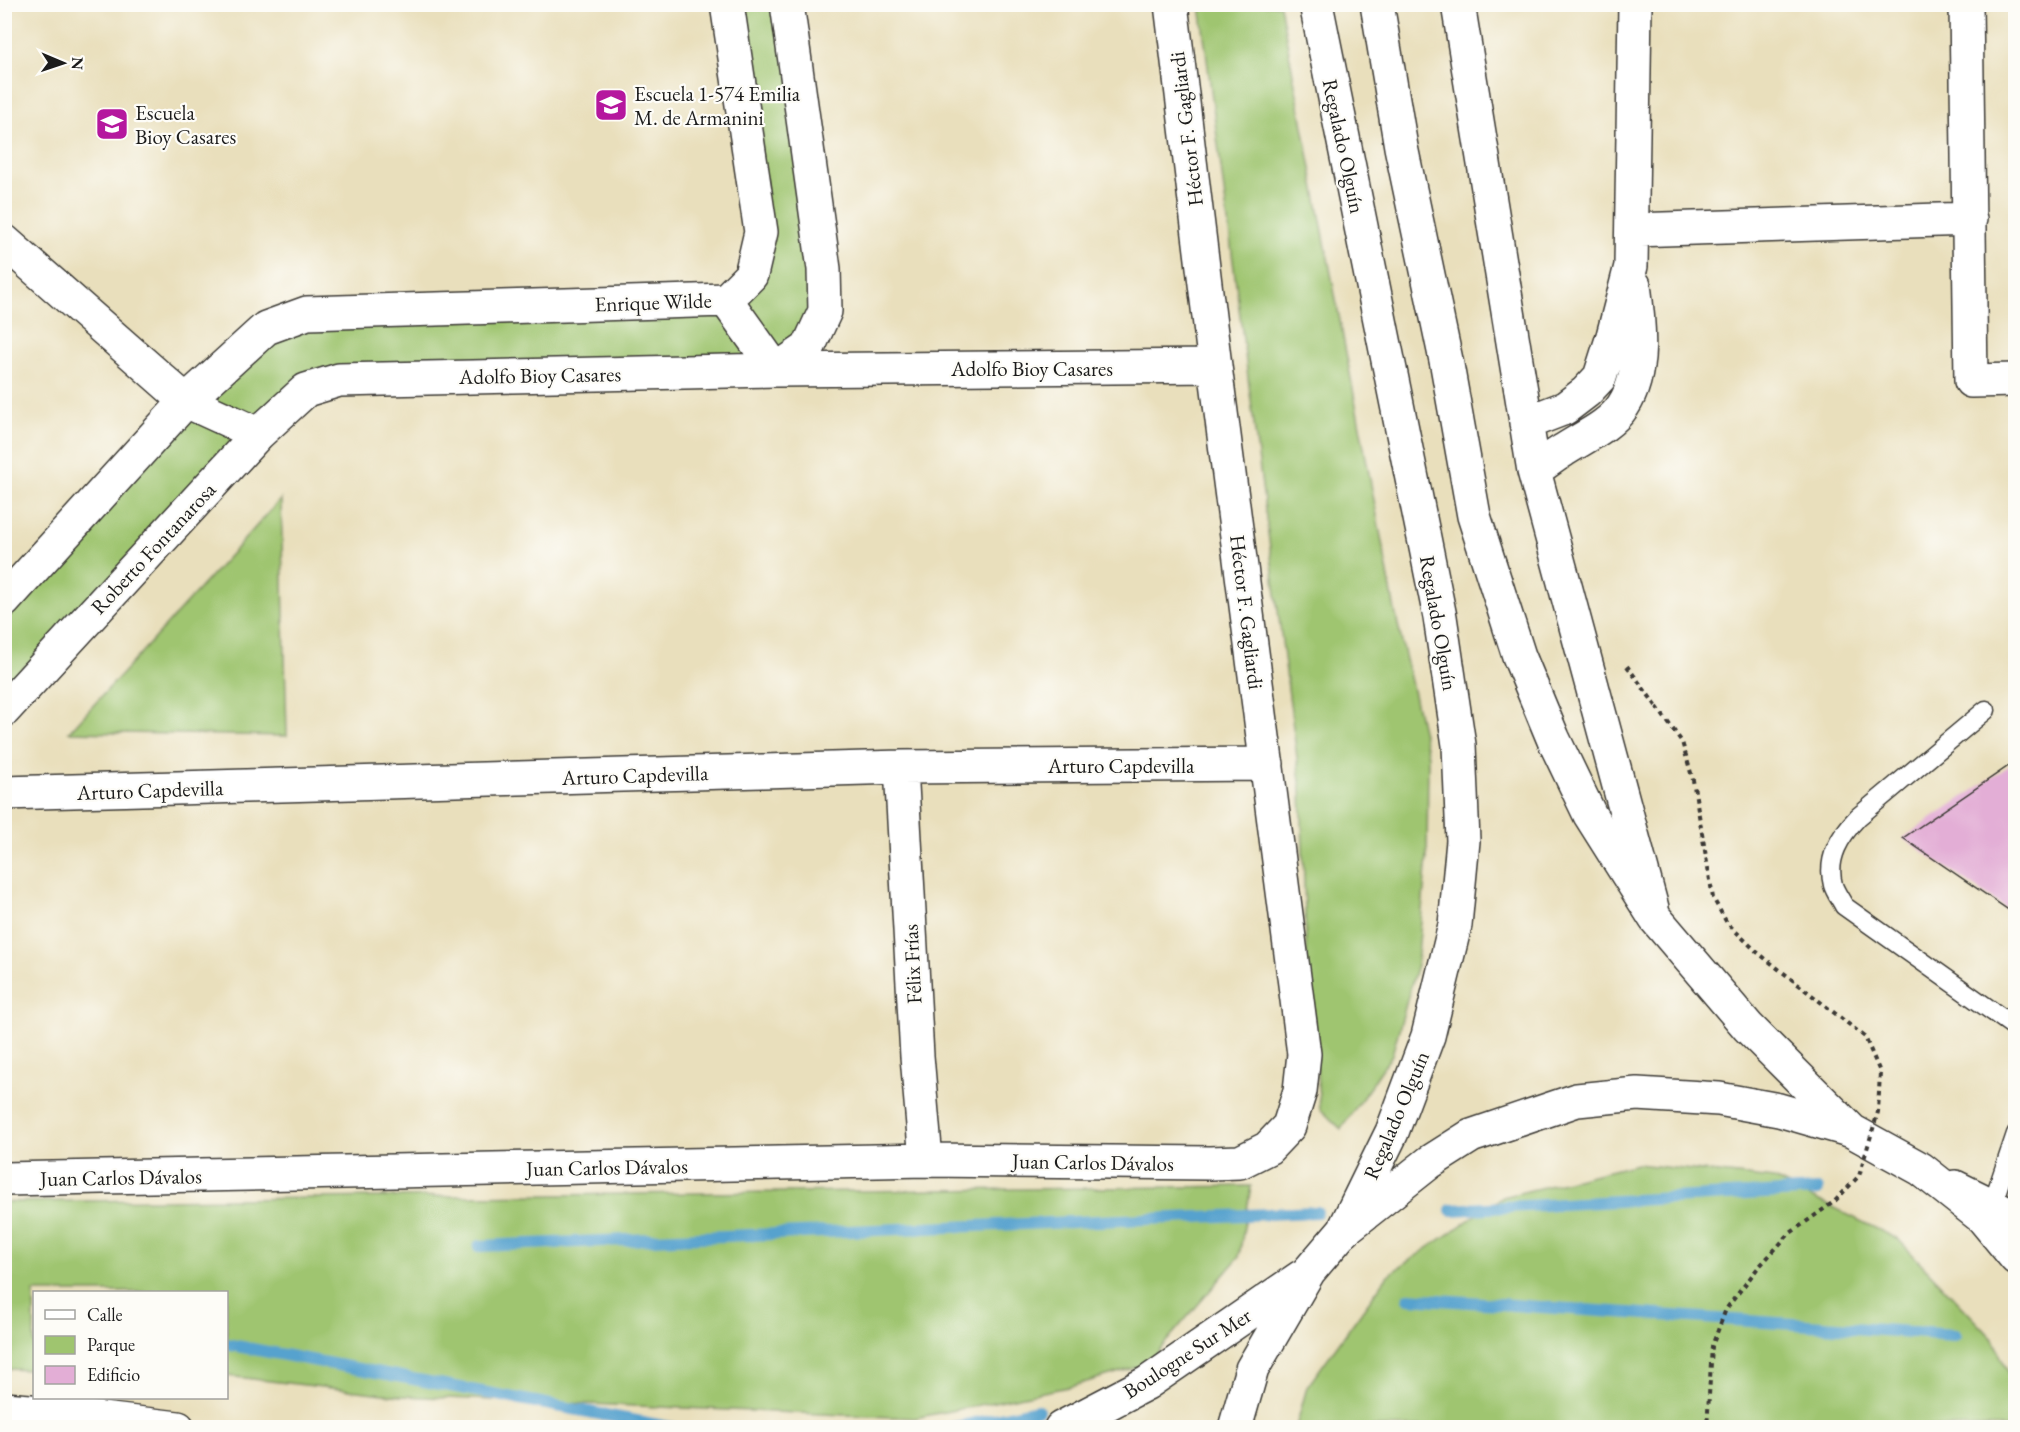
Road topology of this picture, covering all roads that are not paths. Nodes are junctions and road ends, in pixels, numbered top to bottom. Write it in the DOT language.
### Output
graph roads {
  1 [pos="727,4"];
  2 [pos="787,4"];
  3 [pos="1171,4"];
  4 [pos="1316,4"];
  5 [pos="1377,4"];
  6 [pos="1458,4"];
  7 [pos="1635,4"];
  8 [pos="1966,4"];
  9 [pos="1970,219"];
  10 [pos="1633,230"];
  11 [pos="4,241"];
  12 [pos="1631,266"];
  13 [pos="726,300"];
  14 [pos="1215,366"];
  15 [pos="776,370"];
  16 [pos="2016,380"];
  17 [pos="306,390"];
  18 [pos="186,401"];
  19 [pos="1526,423"];
  20 [pos="258,434"];
  21 [pos="1534,471"];
  22 [pos="4,601"];
  23 [pos="4,710"];
  24 [pos="1986,710"];
  25 [pos="1267,764"];
  26 [pos="901,767"];
  27 [pos="4,794"];
  28 [pos="1655,918"];
  29 [pos="2016,1028"];
  30 [pos="1852,1131"];
  31 [pos="2016,1134"];
  32 [pos="926,1160"];
  33 [pos="1210,1163"];
  34 [pos="4,1179"];
  35 [pos="1997,1214"];
  36 [pos="1344,1230"];
  37 [pos="2016,1258"];
  38 [pos="1310,1271"];
  39 [pos="4,1409"];
  40 [pos="165,1427"];
  41 [pos="1061,1428"];
  42 [pos="1235,1428"];
  1 -- 13 [label="street, Enrique Wilde"];
  2 -- 15 [label="street"];
  3 -- 14 [label="street, Héctor F. Gagliardi"];
  4 -- 36 [label="street, Regalado Olguín"];
  5 -- 28 [label="street"];
  6 -- 19 [label="street"];
  7 -- 10 [label="street"];
  8 -- 9 [label="street"];
  9 -- 10 [label="street"];
  9 -- 16 [label="street"];
  10 -- 12 [label="street"];
  11 -- 18 [label="street"];
  12 -- 19 [label="street"];
  12 -- 21 [label="street"];
  13 -- 15 [label="street"];
  13 -- 18 [label="street, Enrique Wilde"];
  14 -- 15 [label="street, Adolfo Bioy Casares"];
  14 -- 25 [label="street, Héctor F. Gagliardi"];
  15 -- 17 [label="street, Adolfo Bioy Casares"];
  17 -- 20 [label="street, Roberto Fontanarosa"];
  18 -- 20 [label="street"];
  18 -- 22 [label="street"];
  19 -- 21 [label="street"];
  20 -- 23 [label="street, Roberto Fontanarosa"];
  21 -- 28 [label="street"];
  24 -- 29 [label="lane"];
  25 -- 26 [label="street, Arturo Capdevilla"];
  25 -- 33 [label="street, Héctor F. Gagliardi"];
  26 -- 27 [label="street, Arturo Capdevilla"];
  26 -- 32 [label="street, Félix Frías"];
  28 -- 30 [label="street"];
  30 -- 35 [label="street"];
  30 -- 36 [label="street"];
  31 -- 35 [label="lane"];
  32 -- 33 [label="street, Juan Carlos Dávalos"];
  32 -- 34 [label="street, Juan Carlos Dávalos"];
  35 -- 37 [label="street"];
  36 -- 38 [label="street"];
  38 -- 41 [label="street, Boulogne Sur Mer"];
  38 -- 42 [label="street"];
  39 -- 40 [label="street"];
}
